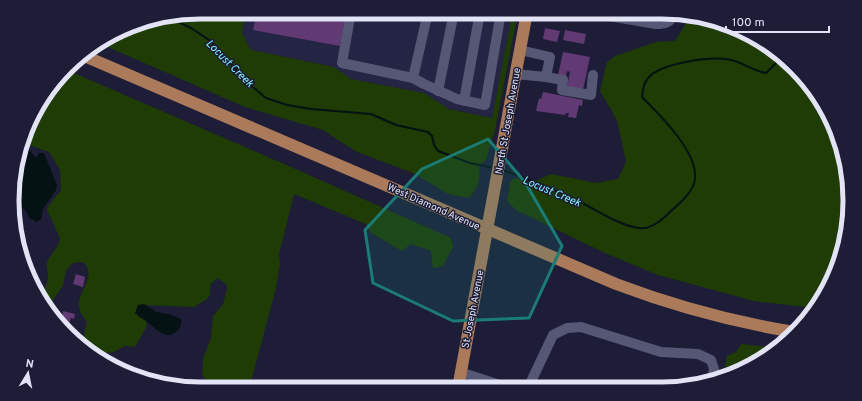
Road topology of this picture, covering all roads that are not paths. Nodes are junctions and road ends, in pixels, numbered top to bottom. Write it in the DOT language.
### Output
graph roads {
  1 [pos="350,19"];
  2 [pos="426,19"];
  3 [pos="453,19"];
  4 [pos="479,19"];
  5 [pos="500,19"];
  6 [pos="526,19"];
  7 [pos="627,19"];
  8 [pos="672,19"];
  9 [pos="520,50"];
  10 [pos="89,58"];
  11 [pos="515,74"];
  12 [pos="593,75"];
  13 [pos="546,77"];
  14 [pos="413,78"];
  15 [pos="438,91"];
  16 [pos="464,101"];
  17 [pos="487,229"];
  18 [pos="788,331"];
  19 [pos="460,372"];
  20 [pos="713,374"];
  21 [pos="459,382"];
  22 [pos="491,382"];
  23 [pos="531,382"];
  1 -- 14 [label="lane"];
  2 -- 14 [label="lane"];
  3 -- 15 [label="lane"];
  4 -- 16 [label="lane"];
  5 -- 16 [label="lane"];
  6 -- 9 [label="main road, North St Joseph Avenue"];
  7 -- 8 [label="lane"];
  9 -- 11 [label="main road, North St Joseph Avenue"];
  9 -- 13 [label="lane"];
  10 -- 17 [label="main road, West Diamond Avenue"];
  11 -- 13 [label="lane"];
  11 -- 17 [label="main road, North St Joseph Avenue"];
  12 -- 13 [label="lane"];
  14 -- 15 [label="lane"];
  15 -- 16 [label="lane"];
  17 -- 18 [label="main road, West Diamond Avenue"];
  17 -- 19 [label="main road, St Joseph Avenue"];
  19 -- 21 [label="main road, St Joseph Avenue"];
  19 -- 22 [label="lane"];
  20 -- 23 [label="lane"];
}
